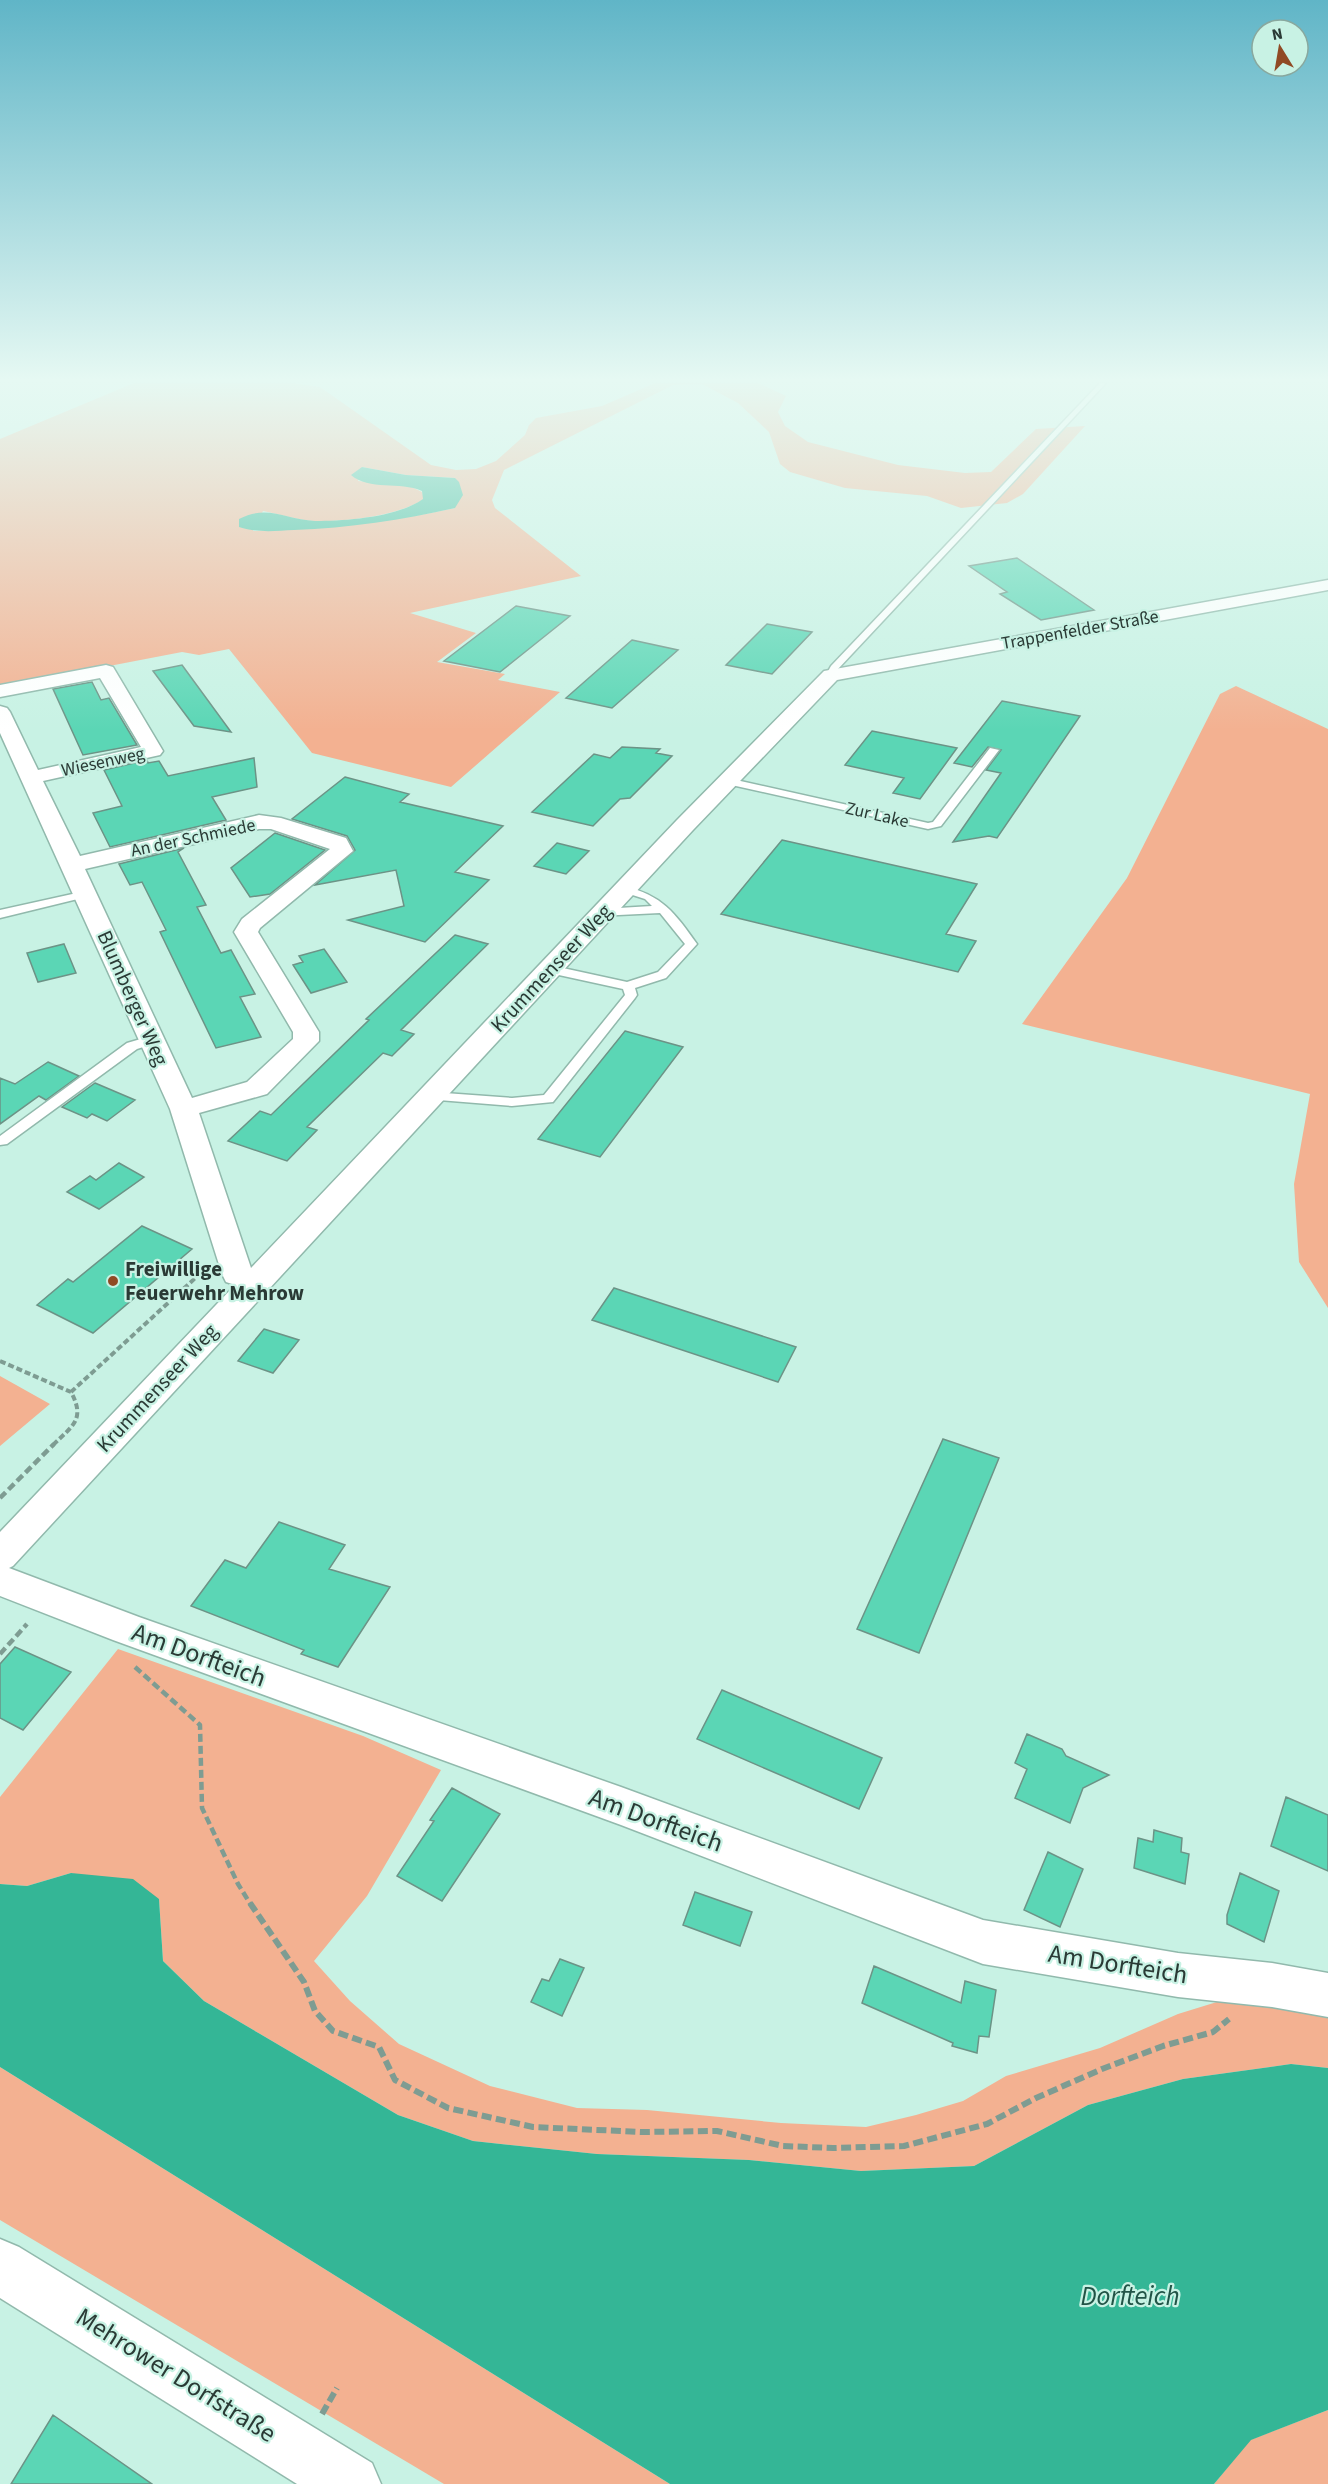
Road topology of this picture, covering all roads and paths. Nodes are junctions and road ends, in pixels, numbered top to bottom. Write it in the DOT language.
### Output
graph roads {
  1 [pos="995,499"];
  2 [pos="1328,585"];
  3 [pos="831,675"];
  4 [pos="0,691"];
  5 [pos="0,712"];
  6 [pos="994,750"];
  7 [pos="32,777"];
  8 [pos="727,781"];
  9 [pos="72,865"];
  10 [pos="624,889"];
  11 [pos="86,894"];
  12 [pos="661,909"];
  13 [pos="602,913"];
  14 [pos="0,914"];
  15 [pos="549,969"];
  16 [pos="628,986"];
  17 [pos="151,1040"];
  18 [pos="431,1096"];
  19 [pos="184,1109"];
  20 [pos="2,1141"];
  21 [pos="228,1246"];
  22 [pos="255,1281"];
  23 [pos="0,1361"];
  24 [pos="71,1392"];
  25 [pos="0,1498"];
  26 [pos="0,1556"];
  27 [pos="0,1580"];
  28 [pos="49,1598"];
  29 [pos="126,1629"];
  30 [pos="0,1654"];
  31 [pos="1272,1985"];
  32 [pos="1328,1995"];
  33 [pos="0,2266"];
  34 [pos="351,2484"];
  1 -- 3 [label="lane, Krummenseer Weg"];
  2 -- 3 [label="street, Trappenfelder Straße"];
  3 -- 8 [label="street, Krummenseer Weg"];
  4 -- 7 [label="street, Wiesenweg"];
  5 -- 7 [label="street, Blumberger Weg"];
  6 -- 8 [label="lane, Zur Lake"];
  7 -- 9 [label="street, Blumberger Weg"];
  8 -- 10 [label="street, Krummenseer Weg"];
  9 -- 11 [label="street, Blumberger Weg"];
  9 -- 19 [label="street, An der Schmiede"];
  10 -- 12 [label="lane"];
  10 -- 13 [label="street, Krummenseer Weg"];
  11 -- 14 [label="lane"];
  11 -- 17 [label="street, Blumberger Weg"];
  12 -- 13 [label="lane"];
  12 -- 16 [label="lane"];
  13 -- 15 [label="street, Krummenseer Weg"];
  15 -- 16 [label="lane"];
  15 -- 18 [label="street, Krummenseer Weg"];
  16 -- 18 [label="lane"];
  17 -- 19 [label="street, Blumberger Weg"];
  17 -- 20 [label="lane"];
  18 -- 22 [label="street, Krummenseer Weg"];
  19 -- 21 [label="street, Blumberger Weg"];
  21 -- 22 [label="street, Blumberger Weg"];
  21 -- 24 [label="path"];
  22 -- 26 [label="street, Krummenseer Weg"];
  23 -- 24 [label="path"];
  24 -- 25 [label="path"];
  27 -- 28 [label="street, Am Dorfteich"];
  28 -- 29 [label="street, Am Dorfteich"];
  28 -- 30 [label="path"];
  29 -- 31 [label="street, Am Dorfteich"];
  29 -- 31 [label="path"];
  31 -- 32 [label="street, Am Dorfteich"];
  33 -- 34 [label="main road, Mehrower Dorfstraße"];
}
